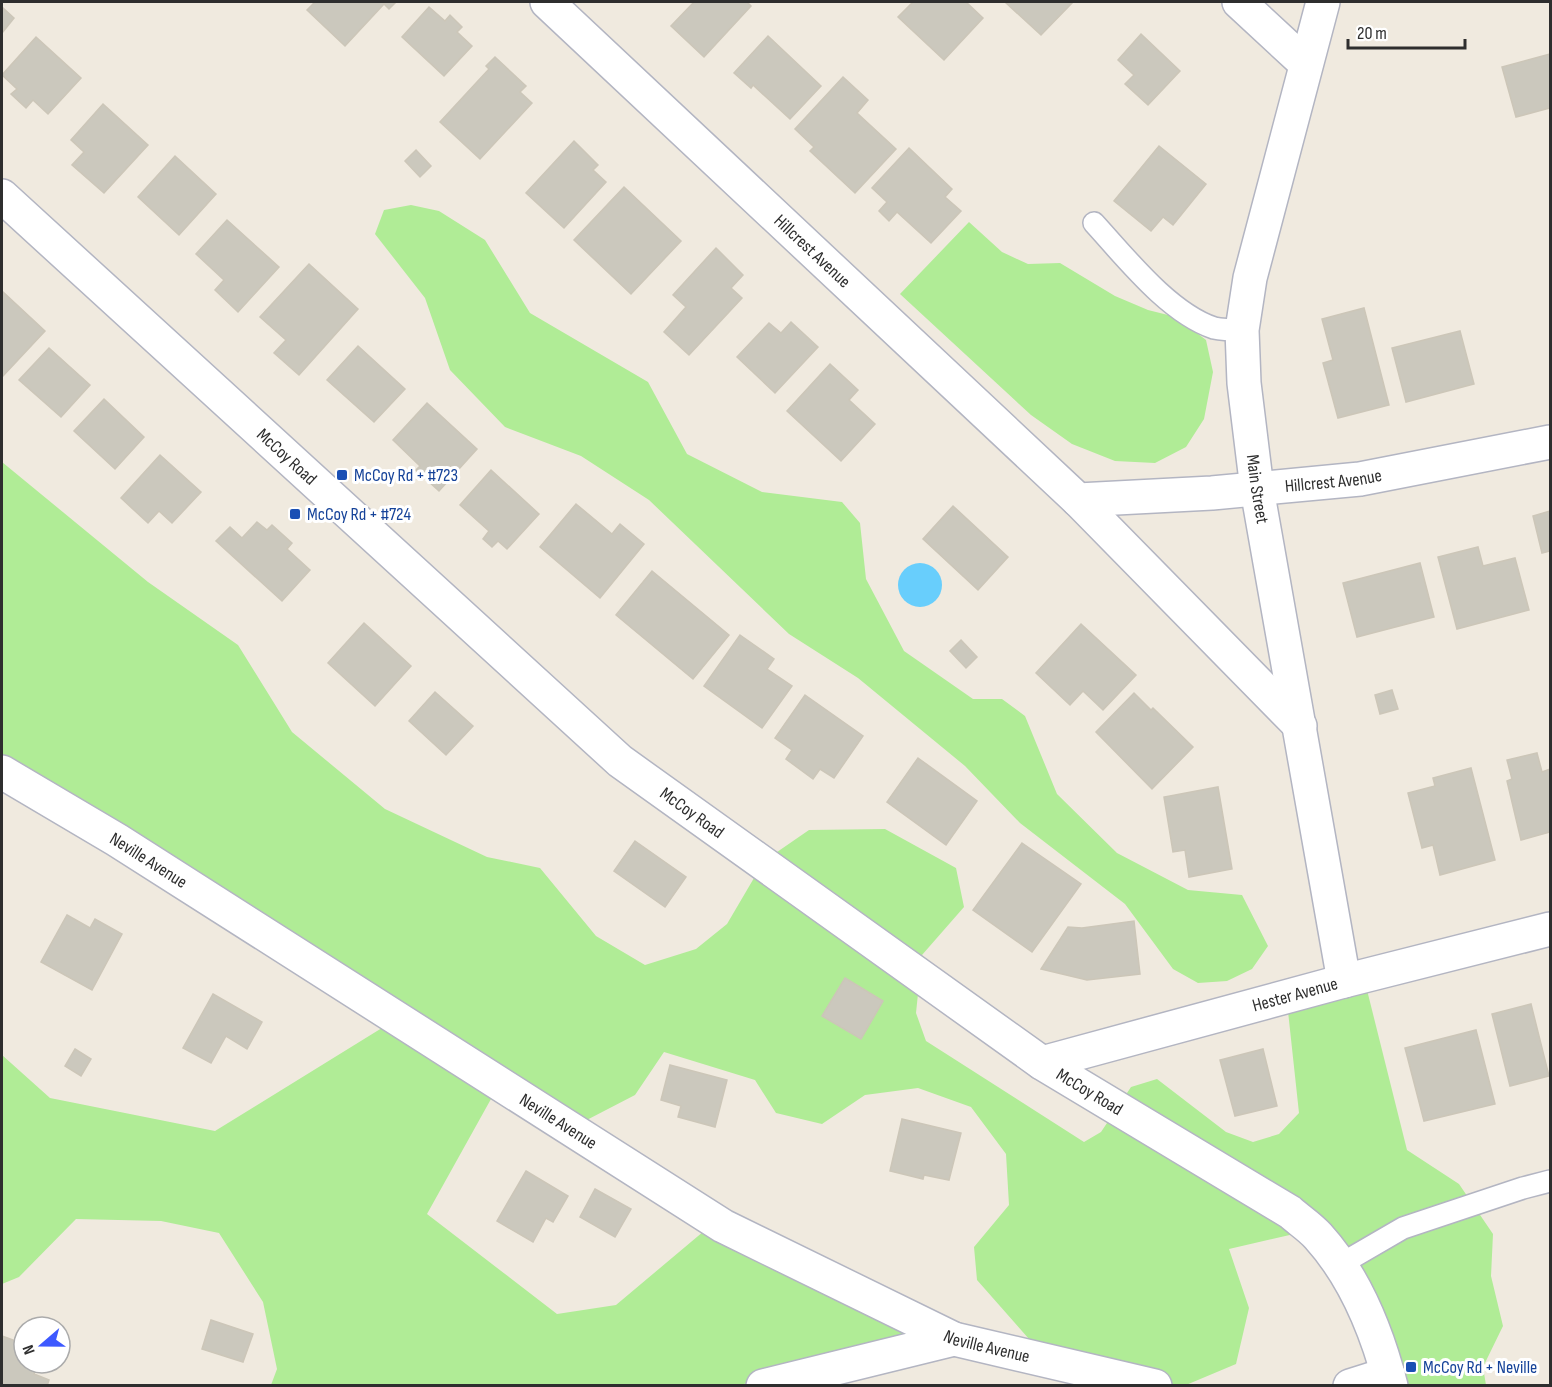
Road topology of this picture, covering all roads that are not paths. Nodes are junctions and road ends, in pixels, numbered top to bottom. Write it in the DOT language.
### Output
graph roads {
  1 [pos="547,2"];
  2 [pos="1239,2"];
  3 [pos="1323,2"];
  4 [pos="1306,64"];
  5 [pos="2,196"];
  6 [pos="1094,223"];
  7 [pos="1242,330"];
  8 [pos="1551,442"];
  9 [pos="1257,489"];
  10 [pos="1078,500"];
  11 [pos="1300,726"];
  12 [pos="2,772"];
  13 [pos="1551,929"];
  14 [pos="1344,981"];
  15 [pos="1042,1063"];
  16 [pos="1551,1181"];
  17 [pos="1341,1264"];
  18 [pos="954,1340"];
  19 [pos="1390,1380"];
  20 [pos="763,1386"];
  21 [pos="1155,1386"];
  22 [pos="1350,1386"];
  1 -- 10 [label="street, Hillcrest Avenue"];
  2 -- 4 [label="street"];
  3 -- 4 [label="street, Main Street"];
  4 -- 7 [label="street, Main Street"];
  5 -- 15 [label="street, McCoy Road"];
  6 -- 7 [label="lane"];
  7 -- 9 [label="street, Main Street"];
  8 -- 9 [label="street, Hillcrest Avenue"];
  9 -- 10 [label="street, Hillcrest Avenue"];
  9 -- 11 [label="street, Main Street"];
  10 -- 11 [label="street, Hillcrest Avenue"];
  11 -- 14 [label="street, Main Street"];
  12 -- 18 [label="street, Neville Avenue"];
  13 -- 14 [label="street, Hester Avenue"];
  14 -- 15 [label="street, Hester Avenue"];
  15 -- 17 [label="street, McCoy Road"];
  16 -- 17 [label="lane"];
  17 -- 19 [label="street, McCoy Road"];
  18 -- 20 [label="street"];
  18 -- 21 [label="street, Neville Avenue"];
  19 -- 22 [label="street"];
}
